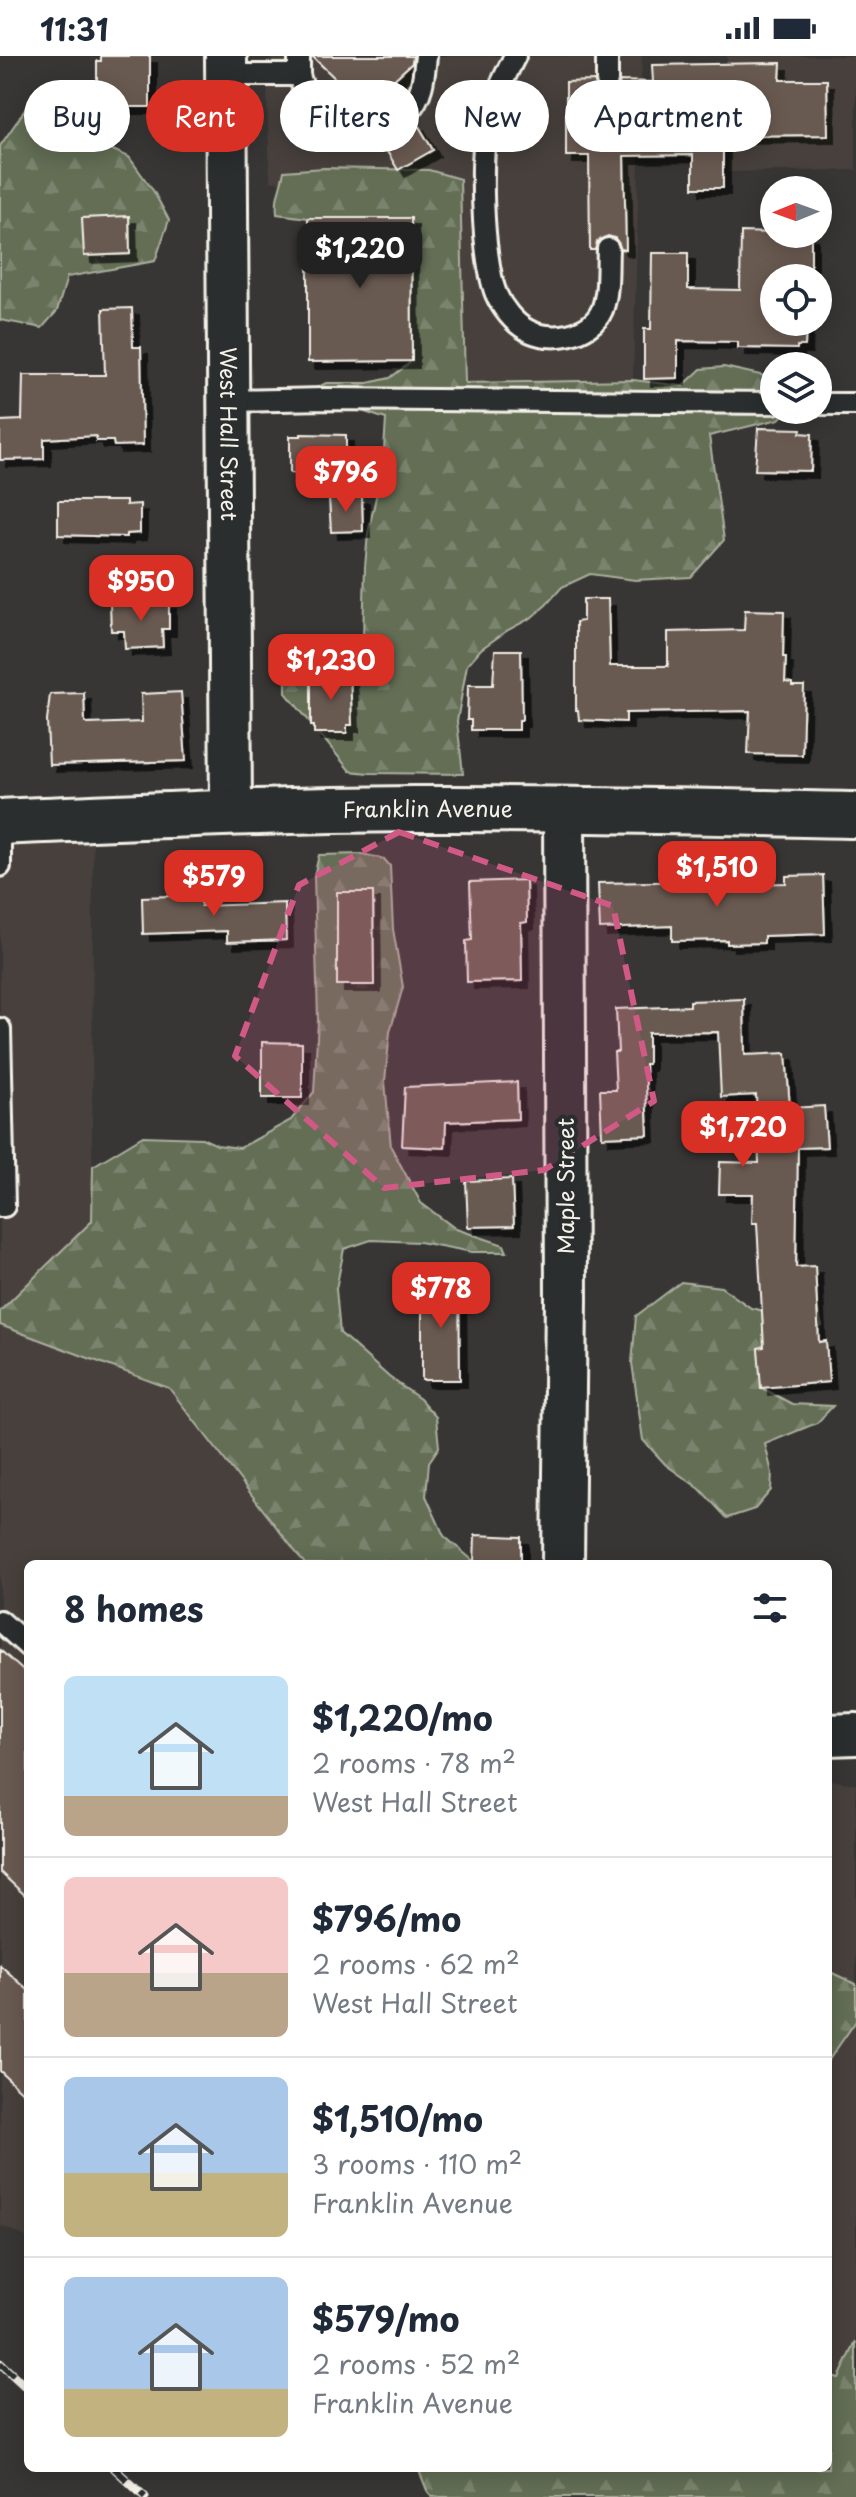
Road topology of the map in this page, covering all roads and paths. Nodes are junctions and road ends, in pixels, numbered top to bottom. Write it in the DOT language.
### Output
graph roads {
  1 [pos="426,56"];
  2 [pos="515,56"];
  3 [pos="607,56"];
  4 [pos="299,65"];
  5 [pos="226,66"];
  6 [pos="607,80"];
  7 [pos="608,249"];
  8 [pos="228,401"];
  9 [pos="760,403"];
  10 [pos="832,404"];
  11 [pos="856,404"];
  12 [pos="564,809"];
  13 [pos="231,812"];
  14 [pos="856,815"];
  15 [pos="0,822"];
  16 [pos="0,866"];
  17 [pos="0,1029"];
  18 [pos="0,1206"];
  19 [pos="563,1560"];
  20 [pos="0,1621"];
  21 [pos="24,1642"];
  22 [pos="856,1734"];
  23 [pos="832,1735"];
  1 -- 4 [label="lane"];
  2 -- 7 [label="lane"];
  3 -- 6 [label="lane"];
  4 -- 5 [label="lane"];
  5 -- 8 [label="street, West Hall Street"];
  8 -- 9 [label="lane"];
  8 -- 13 [label="street, West Hall Street"];
  10 -- 11 [label="lane"];
  12 -- 13 [label="street, Franklin Avenue"];
  12 -- 14 [label="street, Franklin Avenue"];
  12 -- 19 [label="street, Maple Street"];
  13 -- 15 [label="street, Franklin Avenue"];
  15 -- 16 [label="lane"];
  17 -- 18 [label="lane"];
  20 -- 21 [label="lane"];
  22 -- 23 [label="street"];
}
